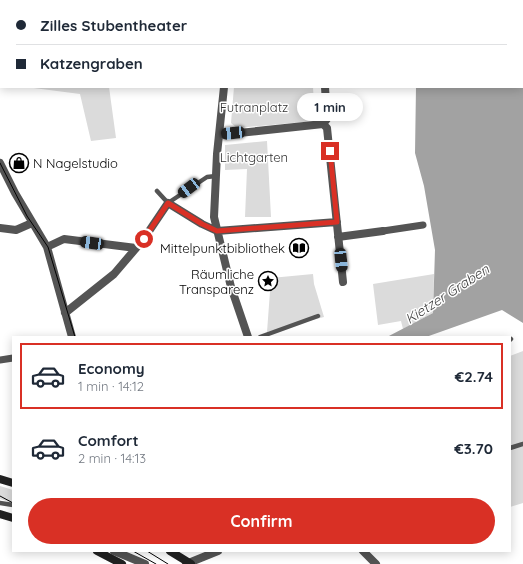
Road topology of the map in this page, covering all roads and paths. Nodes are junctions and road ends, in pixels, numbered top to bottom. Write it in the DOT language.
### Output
graph roads {
  1 [pos="224,88"];
  2 [pos="325,88"];
  3 [pos="323,124"];
  4 [pos="220,135"];
  5 [pos="0,163"];
  6 [pos="216,176"];
  7 [pos="157,190"];
  8 [pos="168,203"];
  9 [pos="337,222"];
  10 [pos="32,224"];
  11 [pos="423,225"];
  12 [pos="0,228"];
  13 [pos="217,231"];
  14 [pos="383,231"];
  15 [pos="338,238"];
  16 [pos="48,247"];
  17 [pos="136,248"];
  18 [pos="343,282"];
  19 [pos="65,313"];
  20 [pos="318,316"];
  21 [pos="72,336"];
  22 [pos="248,336"];
  23 [pos="263,336"];
  24 [pos="12,358"];
  25 [pos="0,360"];
  26 [pos="523,444"];
  27 [pos="511,448"];
  28 [pos="0,479"];
  29 [pos="12,483"];
  30 [pos="0,503"];
  31 [pos="12,505"];
  32 [pos="0,514"];
  33 [pos="12,518"];
  34 [pos="99,552"];
  35 [pos="171,552"];
  36 [pos="216,552"];
  37 [pos="364,552"];
  38 [pos="110,558"];
  39 [pos="122,564"];
  40 [pos="144,564"];
  41 [pos="189,564"];
  42 [pos="376,564"];
  1 -- 4 [label="street"];
  2 -- 3 [label="street"];
  3 -- 4 [label="street"];
  3 -- 9 [label="street"];
  4 -- 6 [label="street"];
  5 -- 10 [label="street"];
  6 -- 8 [label="lane"];
  6 -- 13 [label="street"];
  7 -- 8 [label="lane"];
  8 -- 13 [label="street"];
  8 -- 17 [label="street"];
  9 -- 13 [label="street"];
  9 -- 15 [label="street"];
  10 -- 12 [label="street"];
  10 -- 16 [label="street"];
  11 -- 14 [label="street"];
  13 -- 22 [label="street"];
  14 -- 15 [label="street"];
  15 -- 18 [label="street"];
  16 -- 17 [label="street"];
  16 -- 19 [label="street"];
  17 -- 19 [label="street"];
  19 -- 21 [label="street"];
  20 -- 23 [label="lane"];
  24 -- 25 [label="street"];
  26 -- 27 [label="lane"];
  28 -- 29 [label="main road"];
  30 -- 31 [label="lane"];
  32 -- 33 [label="main road"];
  34 -- 38 [label="main road"];
  35 -- 41 [label="main road"];
  36 -- 41 [label="street"];
  37 -- 42 [label="street"];
  38 -- 39 [label="main road"];
  38 -- 40 [label="street"];
}
